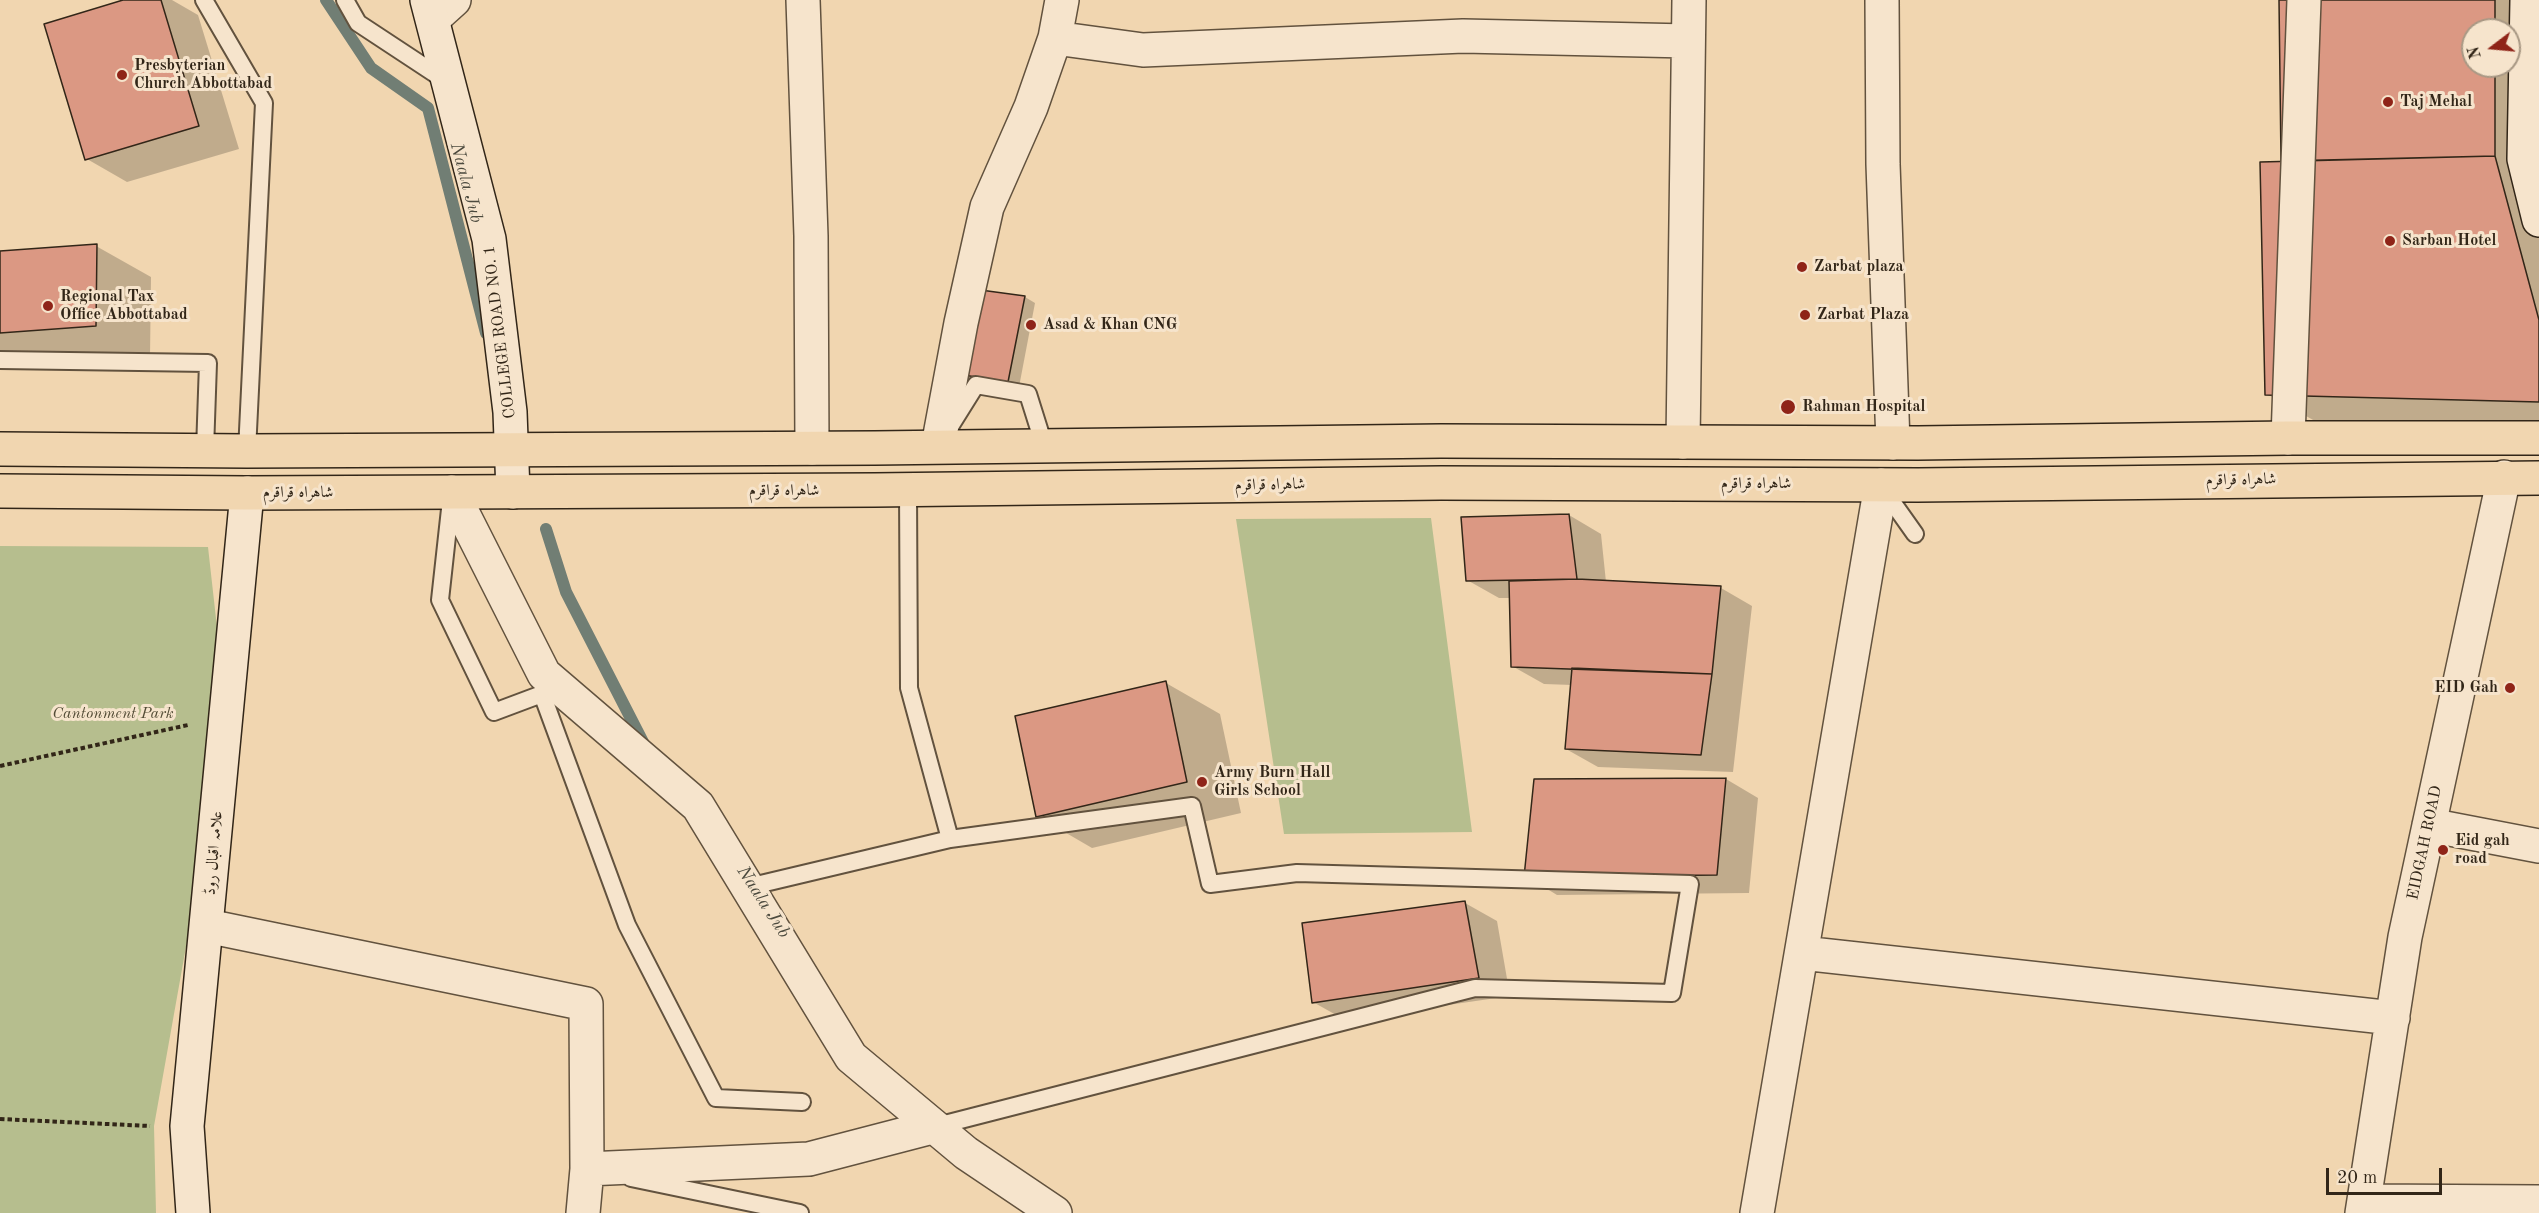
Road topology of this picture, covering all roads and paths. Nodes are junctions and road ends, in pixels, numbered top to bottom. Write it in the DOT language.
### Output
graph roads {
  1 [pos="204,0"];
  2 [pos="345,0"];
  3 [pos="803,0"];
  4 [pos="1062,0"];
  5 [pos="1689,0"];
  6 [pos="1882,0"];
  7 [pos="2304,0"];
  8 [pos="2528,0"];
  9 [pos="438,6"];
  10 [pos="1055,38"];
  11 [pos="1688,41"];
  12 [pos="449,83"];
  13 [pos="2539,220"];
  14 [pos="0,360"];
  15 [pos="2288,438"];
  16 [pos="2539,438"];
  17 [pos="1683,442"];
  18 [pos="1893,443"];
  19 [pos="1044,445"];
  20 [pos="938,446"];
  21 [pos="0,448"];
  22 [pos="812,448"];
  23 [pos="205,450"];
  24 [pos="512,450"];
  25 [pos="247,451"];
  26 [pos="2504,477"];
  27 [pos="2539,478"];
  28 [pos="1881,485"];
  29 [pos="908,490"];
  30 [pos="0,491"];
  31 [pos="452,492"];
  32 [pos="513,492"];
  33 [pos="247,493"];
  34 [pos="1915,534"];
  35 [pos="227,717"];
  36 [pos="0,765"];
  37 [pos="2429,825"];
  38 [pos="950,839"];
  39 [pos="2539,846"];
  40 [pos="748,887"];
  41 [pos="207,926"];
  42 [pos="1802,953"];
  43 [pos="2393,1018"];
  44 [pos="802,1102"];
  45 [pos="0,1119"];
  46 [pos="154,1126"];
  47 [pos="932,1127"];
  48 [pos="587,1169"];
  49 [pos="2539,1202"];
  50 [pos="2363,1207"];
  51 [pos="193,1213"];
  52 [pos="583,1213"];
  53 [pos="800,1213"];
  54 [pos="1055,1213"];
  55 [pos="1757,1213"];
  1 -- 25 [label="lane"];
  2 -- 12 [label="lane"];
  3 -- 22 [label="street"];
  4 -- 10 [label="street"];
  5 -- 11 [label="street"];
  6 -- 18 [label="street"];
  7 -- 15 [label="street"];
  8 -- 13 [label="street"];
  9 -- 12 [label="street, COLLEGE ROAD NO. 1"];
  10 -- 11 [label="street"];
  10 -- 20 [label="street"];
  11 -- 17 [label="street"];
  12 -- 24 [label="street, COLLEGE ROAD NO. 1"];
  14 -- 23 [label="lane"];
  15 -- 16 [label="highway"];
  15 -- 18 [label="highway"];
  17 -- 18 [label="highway"];
  17 -- 19 [label="highway"];
  19 -- 20 [label="highway"];
  19 -- 20 [label="lane"];
  20 -- 22 [label="highway"];
  21 -- 23 [label="highway"];
  22 -- 24 [label="highway"];
  23 -- 25 [label="highway"];
  24 -- 25 [label="highway"];
  24 -- 32 [label="street, COLLEGE ROAD NO. 1"];
  26 -- 27 [label="highway, شاہراہ قراقرم"];
  26 -- 28 [label="highway, شاہراہ قراقرم"];
  26 -- 37 [label="street, EIDGAH ROAD"];
  28 -- 29 [label="highway, شاہراہ قراقرم"];
  28 -- 34 [label="lane"];
  28 -- 42 [label="street"];
  29 -- 32 [label="highway, شاہراہ قراقرم"];
  29 -- 38 [label="lane"];
  30 -- 33 [label="highway, شاہراہ قراقرم"];
  31 -- 32 [label="highway, شاہراہ قراقرم"];
  31 -- 33 [label="highway, شاہراہ قراقرم"];
  31 -- 40 [label="street"];
  31 -- 44 [label="lane"];
  33 -- 35 [label="street, علامہ اقبال روڈ"];
  35 -- 36 [label="path"];
  35 -- 41 [label="street, علامہ اقبال روڈ"];
  37 -- 39 [label="street"];
  37 -- 43 [label="street, EIDGAH ROAD"];
  38 -- 40 [label="lane"];
  38 -- 47 [label="lane"];
  40 -- 47 [label="street"];
  41 -- 48 [label="street"];
  41 -- 51 [label="street, علامہ اقبال روڈ"];
  42 -- 43 [label="street"];
  42 -- 55 [label="street"];
  43 -- 50 [label="street, EIDGAH ROAD"];
  45 -- 46 [label="path"];
  47 -- 48 [label="street"];
  47 -- 54 [label="street"];
  48 -- 52 [label="street"];
  48 -- 53 [label="lane"];
  49 -- 50 [label="street"];
}
